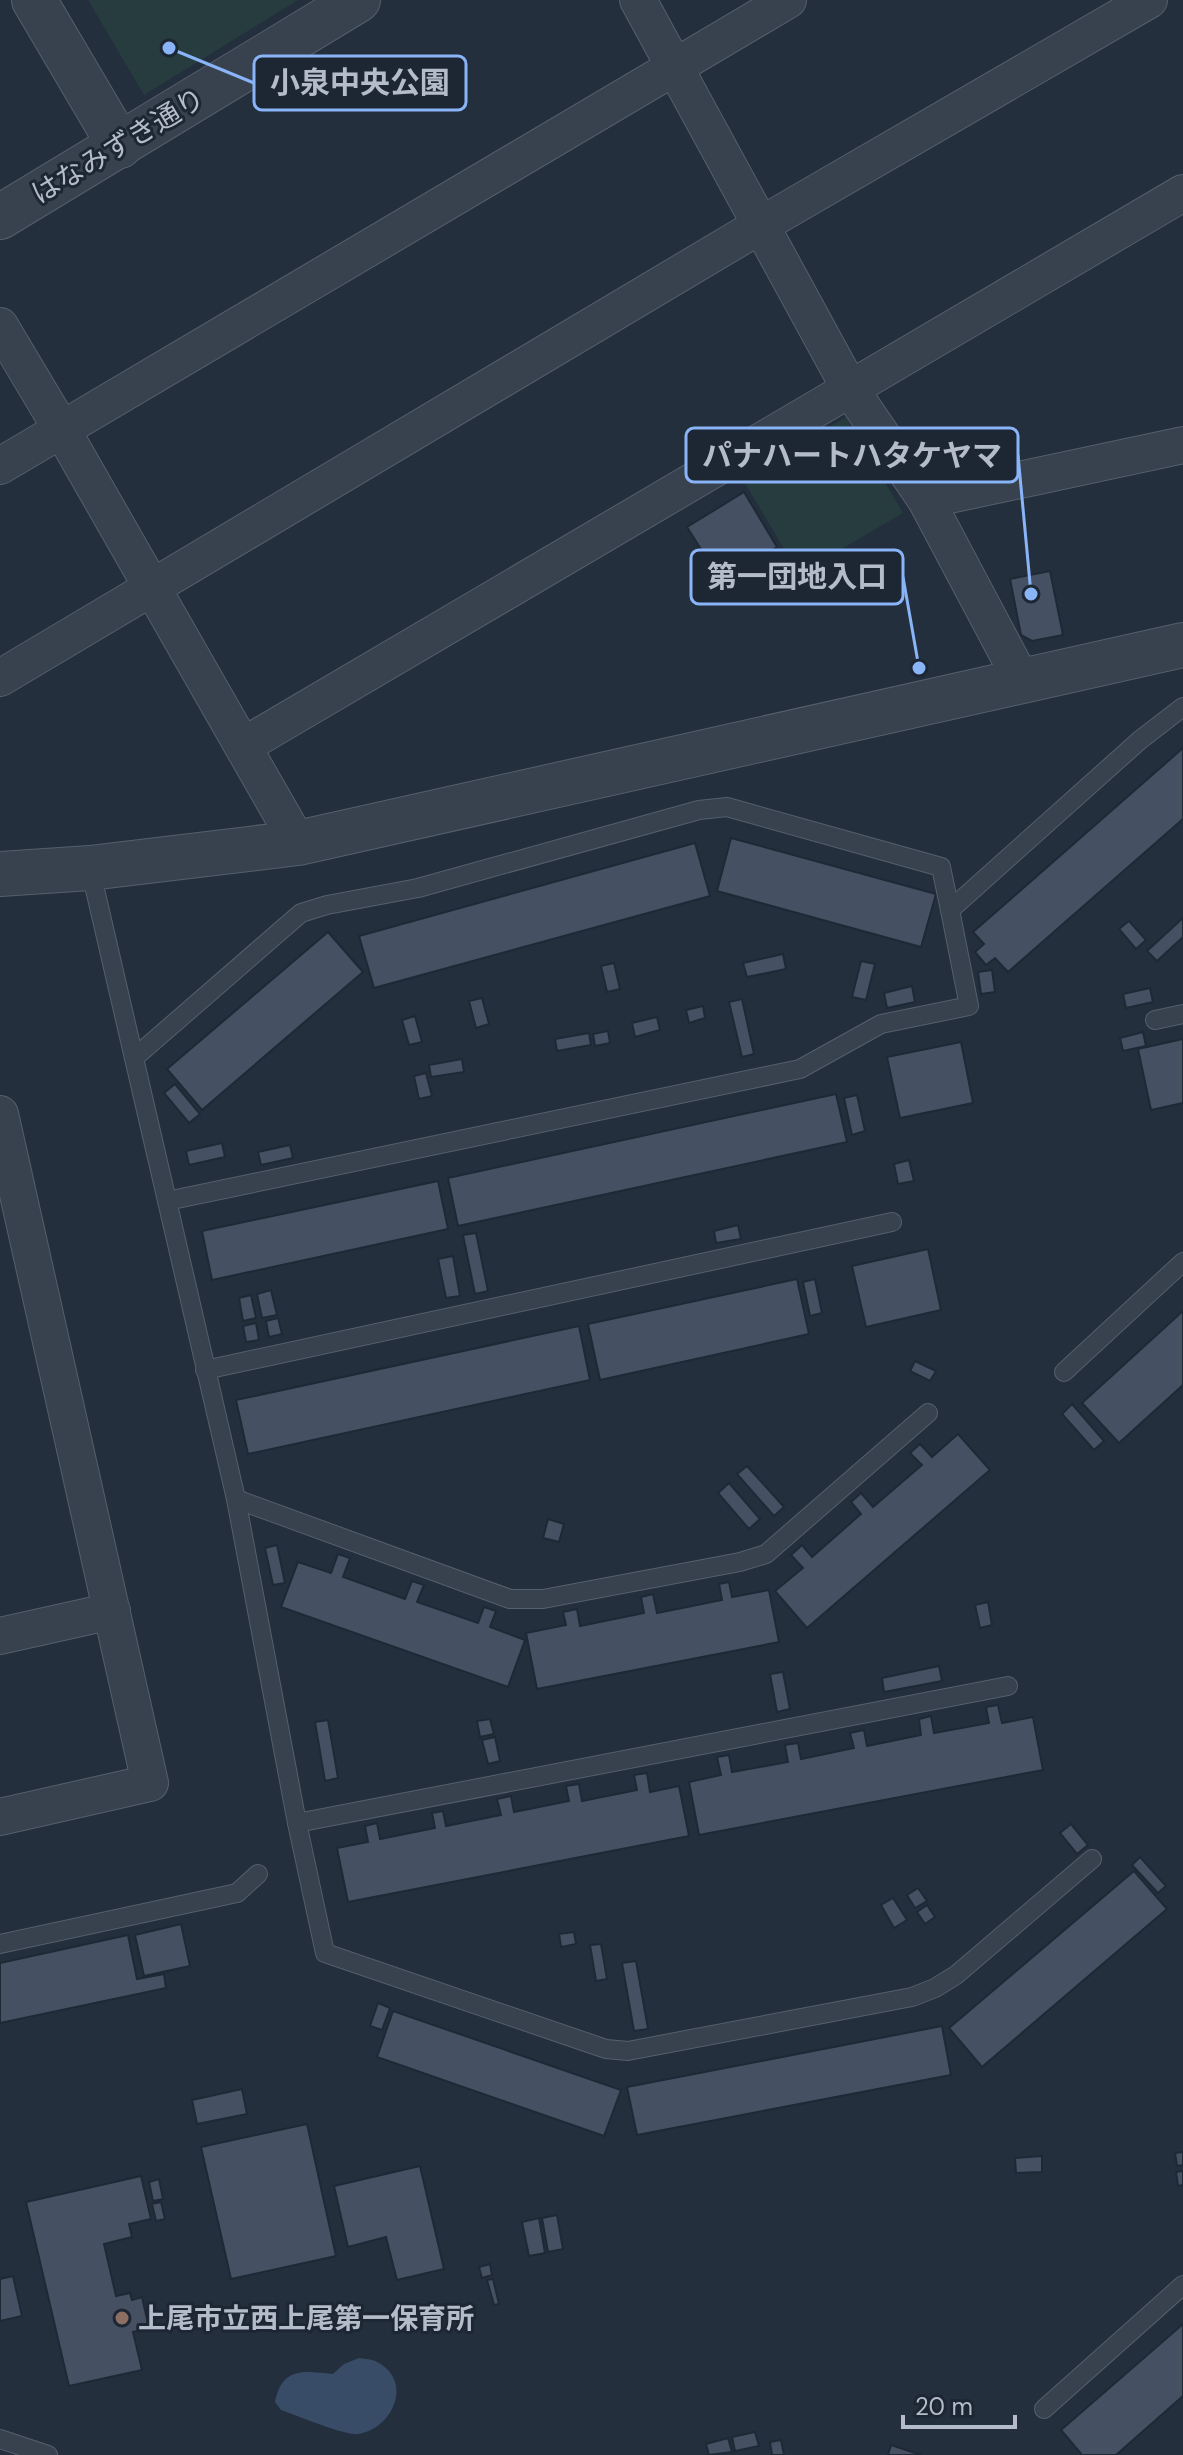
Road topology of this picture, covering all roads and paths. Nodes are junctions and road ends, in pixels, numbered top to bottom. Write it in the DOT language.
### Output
graph roads {
  1 [pos="34,0"];
  2 [pos="358,0"];
  3 [pos="638,0"];
  4 [pos="788,0"];
  5 [pos="1149,0"];
  6 [pos="674,67"];
  7 [pos="120,146"];
  8 [pos="1183,193"];
  9 [pos="0,217"];
  10 [pos="761,225"];
  11 [pos="0,326"];
  12 [pos="850,389"];
  13 [pos="62,430"];
  14 [pos="1183,445"];
  15 [pos="0,466"];
  16 [pos="926,500"];
  17 [pos="152,587"];
  18 [pos="1183,645"];
  19 [pos="0,678"];
  20 [pos="1022,681"];
  21 [pos="1183,707"];
  22 [pos="243,746"];
  23 [pos="298,843"];
  24 [pos="90,868"];
  25 [pos="0,874"];
  26 [pos="950,910"];
  27 [pos="1183,1014"];
  28 [pos="1155,1020"];
  29 [pos="134,1058"];
  30 [pos="0,1114"];
  31 [pos="167,1201"];
  32 [pos="892,1222"];
  33 [pos="1183,1262"];
  34 [pos="205,1370"];
  35 [pos="1064,1372"];
  36 [pos="928,1413"];
  37 [pos="236,1499"];
  38 [pos="112,1611"];
  39 [pos="0,1636"];
  40 [pos="1008,1686"];
  41 [pos="0,1817"];
  42 [pos="297,1823"];
  43 [pos="1092,1859"];
  44 [pos="258,1874"];
  45 [pos="0,1944"];
  46 [pos="1183,2285"];
  47 [pos="1044,2409"];
  48 [pos="0,2439"];
  49 [pos="48,2455"];
  1 -- 7 [label="street"];
  2 -- 7 [label="street, はなみずき通り"];
  3 -- 6 [label="street"];
  4 -- 6 [label="street"];
  5 -- 10 [label="street"];
  6 -- 10 [label="street"];
  6 -- 13 [label="street"];
  7 -- 9 [label="street, はなみずき通り"];
  8 -- 12 [label="street"];
  10 -- 12 [label="street"];
  10 -- 17 [label="street"];
  11 -- 13 [label="street"];
  12 -- 16 [label="street"];
  12 -- 22 [label="street"];
  13 -- 15 [label="street"];
  13 -- 17 [label="street"];
  14 -- 16 [label="street"];
  16 -- 20 [label="street"];
  17 -- 19 [label="street"];
  17 -- 22 [label="street"];
  18 -- 20 [label="street"];
  20 -- 23 [label="street"];
  21 -- 26 [label="lane"];
  22 -- 23 [label="street"];
  23 -- 24 [label="street"];
  24 -- 25 [label="street"];
  24 -- 29 [label="lane"];
  26 -- 29 [label="lane"];
  26 -- 31 [label="lane"];
  27 -- 28 [label="lane"];
  29 -- 31 [label="lane"];
  30 -- 38 [label="street"];
  31 -- 34 [label="lane"];
  32 -- 34 [label="lane"];
  33 -- 35 [label="lane"];
  34 -- 37 [label="lane"];
  36 -- 37 [label="lane"];
  37 -- 42 [label="lane"];
  38 -- 39 [label="street"];
  38 -- 41 [label="street"];
  40 -- 42 [label="lane"];
  42 -- 43 [label="lane"];
  44 -- 45 [label="lane"];
  46 -- 47 [label="lane"];
  48 -- 49 [label="lane"];
}
